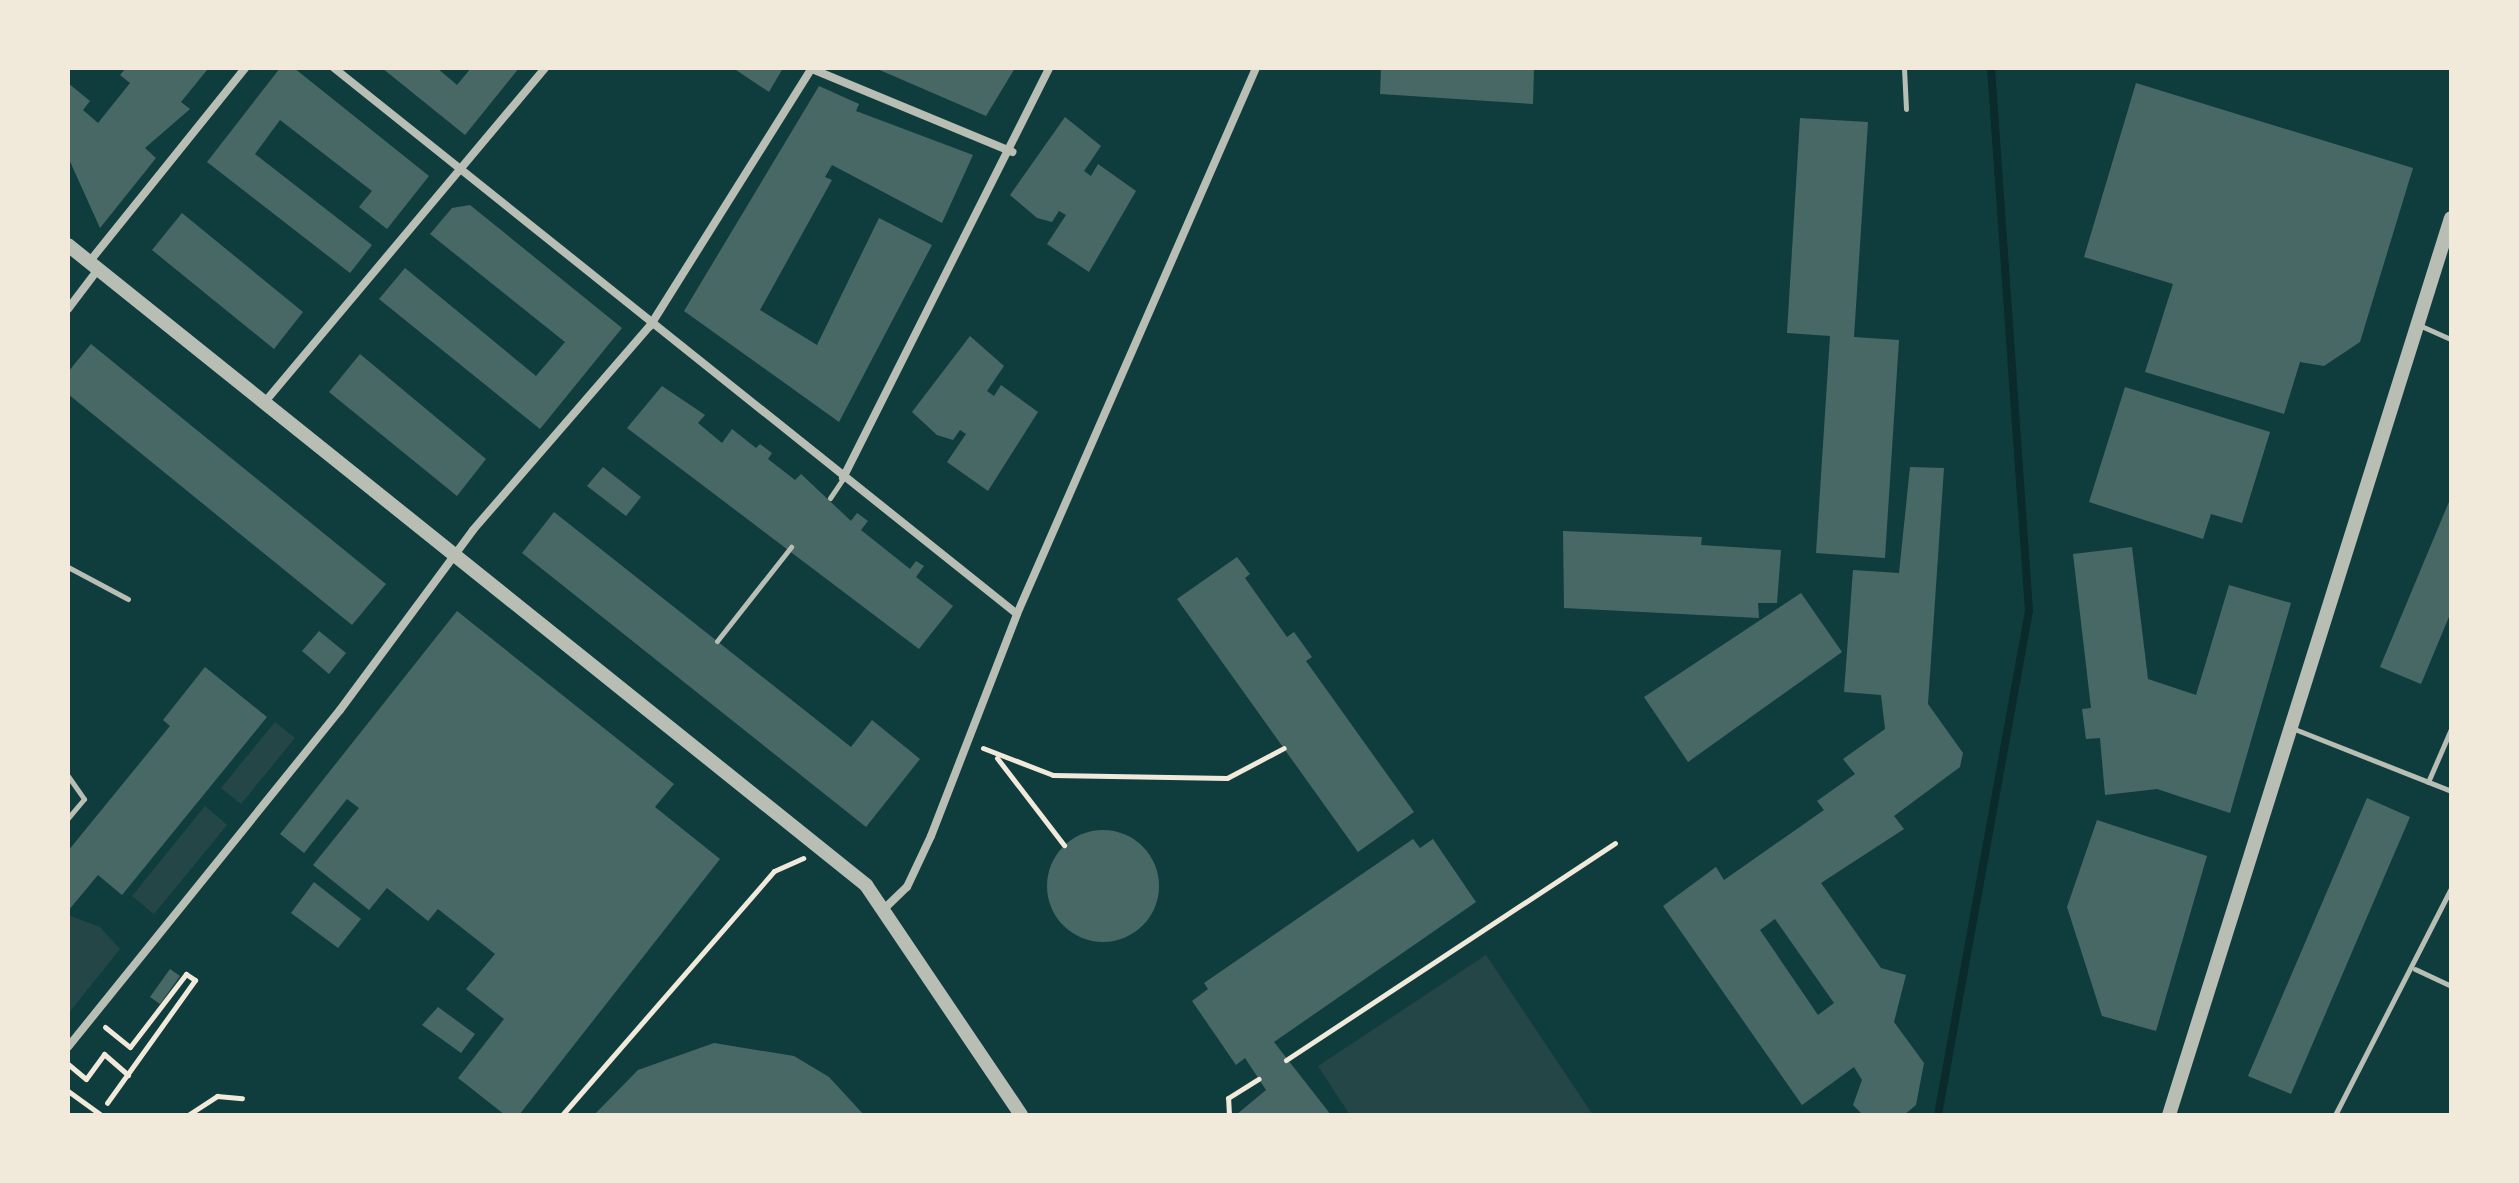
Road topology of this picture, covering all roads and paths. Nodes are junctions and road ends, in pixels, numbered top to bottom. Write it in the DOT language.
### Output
graph roads {
  1 [pos="245,68"];
  2 [pos="334,68"];
  3 [pos="545,68"];
  4 [pos="1049,68"];
  5 [pos="1256,68"];
  6 [pos="1904,68"];
  7 [pos="812,69"];
  8 [pos="1906,109"];
  9 [pos="1012,152"];
  10 [pos="462,170"];
  11 [pos="2451,218"];
  12 [pos="68,245"];
  13 [pos="94,265"];
  14 [pos="68,309"];
  15 [pos="2417,325"];
  16 [pos="650,326"];
  17 [pos="2451,339"];
  18 [pos="264,403"];
  19 [pos="843,478"];
  20 [pos="830,498"];
  21 [pos="791,547"];
  22 [pos="453,557"];
  23 [pos="68,567"];
  24 [pos="128,599"];
  25 [pos="1017,614"];
  26 [pos="717,641"];
  27 [pos="2289,727"];
  28 [pos="2451,729"];
  29 [pos="969,738"];
  30 [pos="1284,748"];
  31 [pos="996,757"];
  32 [pos="68,776"];
  33 [pos="2428,782"];
  34 [pos="2451,791"];
  35 [pos="68,818"];
  36 [pos="1615,843"];
  37 [pos="1064,845"];
  38 [pos="825,848"];
  39 [pos="2451,888"];
  40 [pos="885,908"];
  41 [pos="2415,969"];
  42 [pos="2451,986"];
  43 [pos="91,1017"];
  44 [pos="68,1047"];
  45 [pos="1286,1060"];
  46 [pos="68,1064"];
  47 [pos="128,1075"];
  48 [pos="1259,1079"];
  49 [pos="68,1091"];
  50 [pos="242,1098"];
  51 [pos="107,1103"];
  52 [pos="1017,1113"];
  53 [pos="101,1115"];
  54 [pos="188,1115"];
  55 [pos="562,1115"];
  56 [pos="1229,1115"];
  57 [pos="2169,1115"];
  58 [pos="2335,1115"];
  1 -- 13 [label="street"];
  2 -- 10 [label="street"];
  3 -- 10 [label="street"];
  4 -- 9 [label="street"];
  5 -- 25 [label="street"];
  6 -- 8 [label="lane"];
  7 -- 9 [label="street"];
  7 -- 16 [label="street"];
  9 -- 19 [label="street"];
  10 -- 16 [label="street"];
  10 -- 18 [label="street"];
  11 -- 15 [label="street"];
  12 -- 13 [label="street"];
  13 -- 14 [label="street"];
  13 -- 18 [label="street"];
  15 -- 17 [label="lane"];
  15 -- 27 [label="street"];
  16 -- 19 [label="street"];
  16 -- 22 [label="street"];
  18 -- 22 [label="street"];
  19 -- 20 [label="lane"];
  19 -- 25 [label="street"];
  21 -- 26 [label="lane"];
  22 -- 38 [label="street"];
  22 -- 43 [label="street"];
  23 -- 24 [label="lane"];
  25 -- 29 [label="street"];
  27 -- 33 [label="lane"];
  27 -- 57 [label="street"];
  28 -- 33 [label="lane"];
  29 -- 31 [label="path"];
  29 -- 40 [label="street"];
  30 -- 31 [label="path"];
  31 -- 37 [label="path"];
  32 -- 35 [label="lane"];
  33 -- 34 [label="lane"];
  36 -- 45 [label="path"];
  38 -- 40 [label="street"];
  38 -- 55 [label="path"];
  39 -- 41 [label="lane"];
  40 -- 52 [label="street"];
  41 -- 42 [label="lane"];
  41 -- 58 [label="lane"];
  43 -- 44 [label="street"];
  43 -- 47 [label="path"];
  46 -- 47 [label="path"];
  47 -- 51 [label="path"];
  48 -- 56 [label="path"];
  49 -- 53 [label="path"];
  50 -- 54 [label="path"];
}
